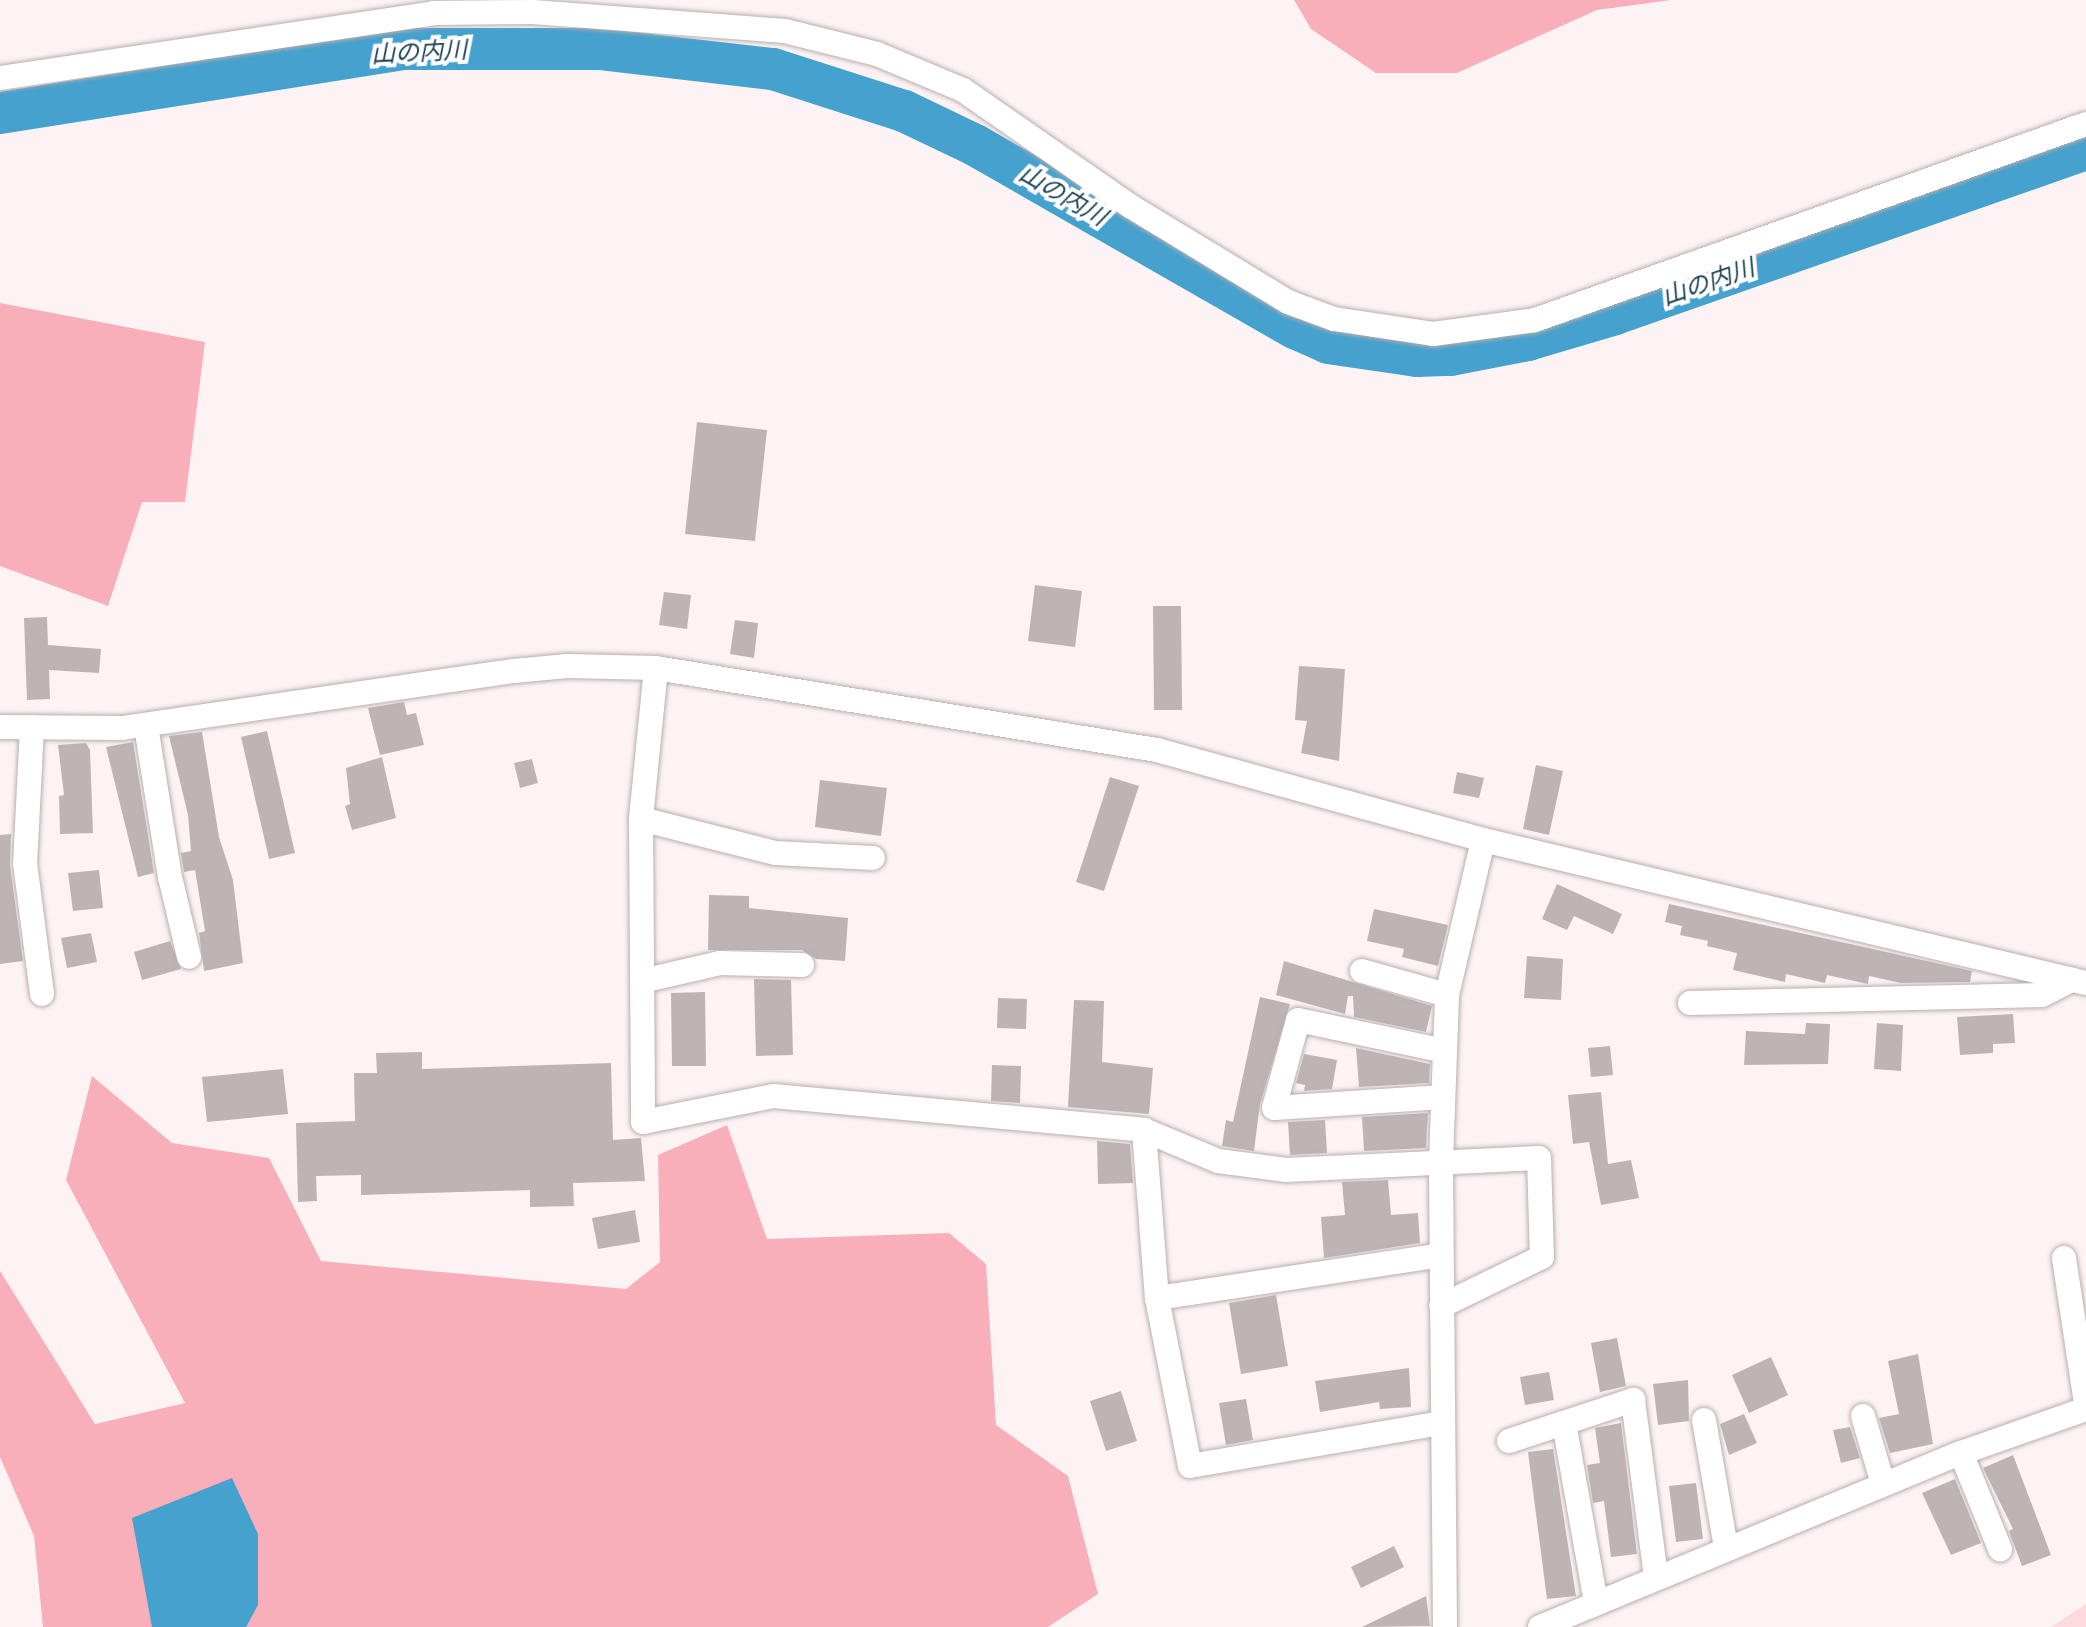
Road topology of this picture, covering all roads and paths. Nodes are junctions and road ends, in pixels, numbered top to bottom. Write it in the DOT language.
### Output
graph roads {
  1 [pos="0,78"];
  2 [pos="2086,124"];
  3 [pos="656,668"];
  4 [pos="146,726"];
  5 [pos="0,727"];
  6 [pos="32,727"];
  7 [pos="641,819"];
  8 [pos="1483,840"];
  9 [pos="873,858"];
  10 [pos="189,957"];
  11 [pos="802,965"];
  12 [pos="1362,971"];
  13 [pos="642,981"];
  14 [pos="2079,981"];
  15 [pos="42,994"];
  16 [pos="1447,995"];
  17 [pos="1690,1003"];
  18 [pos="1445,1051"];
  19 [pos="1443,1097"];
  20 [pos="1144,1130"];
  21 [pos="1441,1161"];
  22 [pos="1441,1255"];
  23 [pos="2064,1258"];
  24 [pos="1157,1298"];
  25 [pos="1441,1306"];
  26 [pos="2086,1406"];
  27 [pos="1863,1416"];
  28 [pos="1704,1420"];
  29 [pos="1441,1423"];
  30 [pos="1564,1423"];
  31 [pos="1509,1441"];
  32 [pos="1961,1453"];
  33 [pos="1883,1484"];
  34 [pos="1726,1547"];
  35 [pos="2000,1549"];
  36 [pos="1656,1578"];
  37 [pos="1596,1603"];
  38 [pos="1543,1626"];
  39 [pos="1445,1627"];
  1 -- 2 [label="street"];
  3 -- 4 [label="street"];
  3 -- 7 [label="street"];
  3 -- 8 [label="street"];
  4 -- 6 [label="street"];
  4 -- 10 [label="street"];
  5 -- 6 [label="street"];
  6 -- 15 [label="street"];
  7 -- 9 [label="street"];
  7 -- 13 [label="street"];
  8 -- 14 [label="street"];
  8 -- 16 [label="street"];
  11 -- 13 [label="street"];
  12 -- 16 [label="street"];
  13 -- 20 [label="street"];
  14 -- 17 [label="street"];
  16 -- 18 [label="street"];
  18 -- 19 [label="street"];
  18 -- 19 [label="street"];
  19 -- 21 [label="street"];
  20 -- 21 [label="street"];
  20 -- 24 [label="street"];
  21 -- 22 [label="street"];
  21 -- 25 [label="street"];
  22 -- 24 [label="street"];
  22 -- 25 [label="street"];
  23 -- 26 [label="street"];
  24 -- 29 [label="street"];
  25 -- 29 [label="street"];
  26 -- 32 [label="street"];
  27 -- 33 [label="street"];
  28 -- 34 [label="street"];
  29 -- 39 [label="street"];
  30 -- 31 [label="street"];
  30 -- 36 [label="street"];
  30 -- 37 [label="street"];
  32 -- 33 [label="street"];
  32 -- 35 [label="street"];
  33 -- 34 [label="street"];
  34 -- 36 [label="street"];
  36 -- 37 [label="street"];
  37 -- 38 [label="street"];
}
